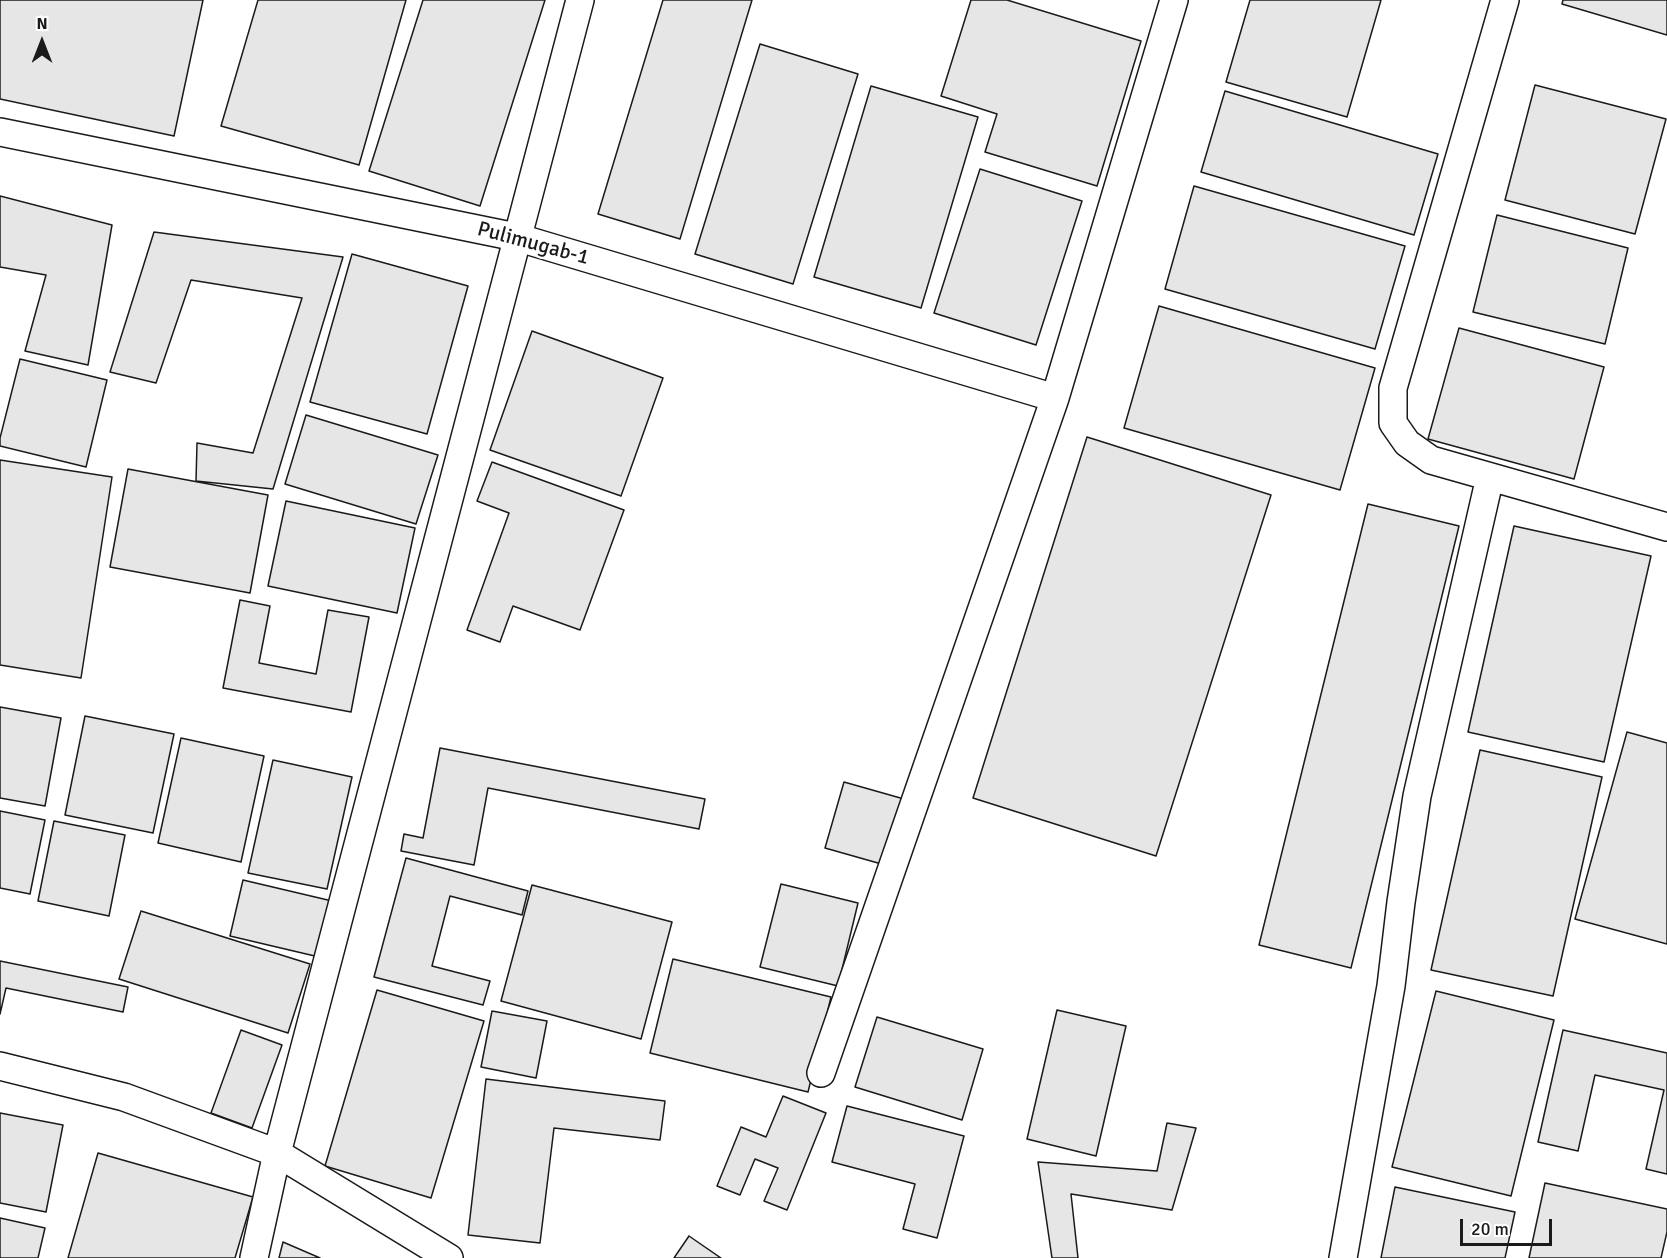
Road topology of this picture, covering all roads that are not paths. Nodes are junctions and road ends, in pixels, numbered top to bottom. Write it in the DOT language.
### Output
graph roads {
  1 [pos="580,0"];
  2 [pos="1174,0"];
  3 [pos="1505,0"];
  4 [pos="0,132"];
  5 [pos="516,237"];
  6 [pos="1055,398"];
  7 [pos="1490,477"];
  8 [pos="1667,527"];
  9 [pos="0,1066"];
  10 [pos="821,1073"];
  11 [pos="277,1152"];
  12 [pos="254,1258"];
  13 [pos="448,1258"];
  14 [pos="1343,1258"];
  1 -- 5 [label="street"];
  2 -- 6 [label="street"];
  3 -- 7 [label="street"];
  4 -- 5 [label="street, Pulimugab-1"];
  5 -- 6 [label="street, Pulimugab-1"];
  5 -- 11 [label="street"];
  6 -- 10 [label="street"];
  7 -- 8 [label="street"];
  7 -- 14 [label="street"];
  9 -- 11 [label="street"];
  11 -- 12 [label="street"];
  11 -- 13 [label="street"];
}
